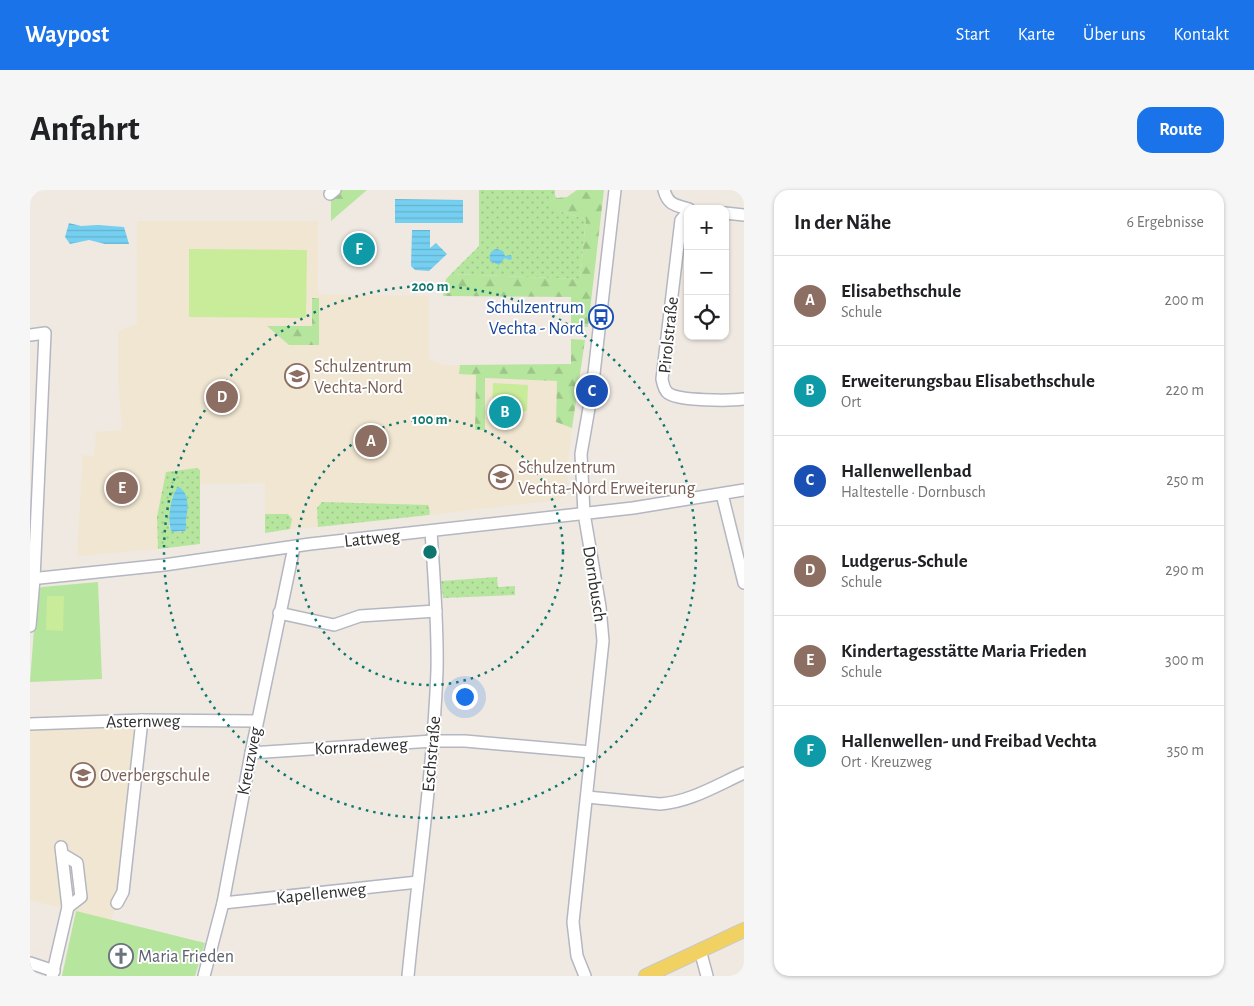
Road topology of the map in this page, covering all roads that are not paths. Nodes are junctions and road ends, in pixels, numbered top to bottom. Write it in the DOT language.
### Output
graph roads {
  1 [pos="615,190"];
  2 [pos="664,190"];
  3 [pos="684,209"];
  4 [pos="729,213"];
  5 [pos="744,215"];
  6 [pos="684,216"];
  7 [pos="30,335"];
  8 [pos="739,400"];
  9 [pos="35,451"];
  10 [pos="744,490"];
  11 [pos="722,494"];
  12 [pos="584,514"];
  13 [pos="431,531"];
  14 [pos="294,546"];
  15 [pos="32,579"];
  16 [pos="744,584"];
  17 [pos="436,611"];
  18 [pos="279,614"];
  19 [pos="30,626"];
  20 [pos="142,720"];
  21 [pos="257,721"];
  22 [pos="30,724"];
  23 [pos="433,742"];
  24 [pos="251,752"];
  25 [pos="592,752"];
  26 [pos="744,773"];
  27 [pos="587,797"];
  28 [pos="61,850"];
  29 [pos="418,882"];
  30 [pos="117,903"];
  31 [pos="224,903"];
  32 [pos="744,930"];
  33 [pos="700,950"];
  34 [pos="30,963"];
  35 [pos="53,973"];
  36 [pos="204,976"];
  37 [pos="408,976"];
  38 [pos="585,976"];
  39 [pos="646,976"];
  40 [pos="707,976"];
  1 -- 12 [label="street, Dornbusch"];
  2 -- 3 [label="street"];
  4 -- 5 [label="street"];
  6 -- 8 [label="street, Pirolstraße"];
  7 -- 9 [label="street"];
  9 -- 15 [label="street"];
  10 -- 11 [label="street, Lattweg"];
  11 -- 12 [label="street, Lattweg"];
  11 -- 16 [label="street"];
  12 -- 13 [label="street, Lattweg"];
  12 -- 25 [label="street, Dornbusch"];
  13 -- 14 [label="street, Lattweg"];
  13 -- 17 [label="street, Eschstraße"];
  14 -- 15 [label="street, Lattweg"];
  14 -- 18 [label="street, Kreuzweg"];
  15 -- 19 [label="street"];
  17 -- 18 [label="street"];
  17 -- 23 [label="street, Eschstraße"];
  18 -- 21 [label="street, Kreuzweg"];
  20 -- 21 [label="street, Asternweg"];
  20 -- 22 [label="street, Asternweg"];
  20 -- 30 [label="street"];
  21 -- 24 [label="street, Kreuzweg"];
  23 -- 24 [label="street, Kornradeweg"];
  23 -- 25 [label="street, Kornradeweg"];
  23 -- 29 [label="street, Eschstraße"];
  24 -- 31 [label="street, Kreuzweg"];
  25 -- 27 [label="street, Dornbusch"];
  26 -- 27 [label="street"];
  27 -- 38 [label="street, Dornbusch"];
  28 -- 35 [label="street"];
  29 -- 31 [label="street, Kapellenweg"];
  29 -- 37 [label="street, Eschstraße"];
  31 -- 36 [label="street, Kreuzweg"];
  32 -- 33 [label="main road"];
  33 -- 39 [label="main road"];
  33 -- 40 [label="street"];
  34 -- 35 [label="street"];
}
